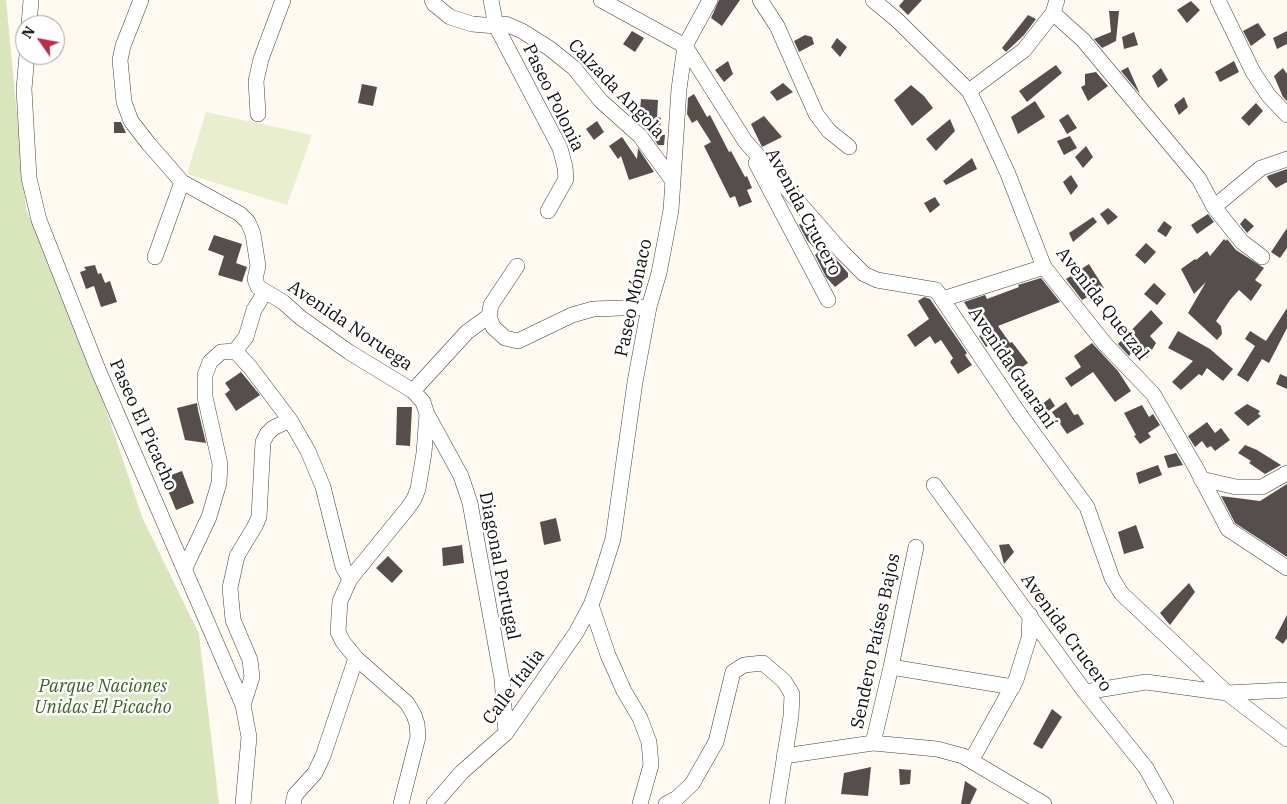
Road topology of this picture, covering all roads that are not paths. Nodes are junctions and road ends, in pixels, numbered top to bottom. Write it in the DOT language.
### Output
graph roads {
  1 [pos="31,0"];
  2 [pos="141,0"];
  3 [pos="283,0"];
  4 [pos="432,0"];
  5 [pos="492,0"];
  6 [pos="601,0"];
  7 [pos="710,0"];
  8 [pos="760,0"];
  9 [pos="873,0"];
  10 [pos="1218,0"];
  11 [pos="1055,6"];
  12 [pos="30,15"];
  13 [pos="496,26"];
  14 [pos="685,46"];
  15 [pos="26,65"];
  16 [pos="969,91"];
  17 [pos="258,114"];
  18 [pos="1287,115"];
  19 [pos="745,141"];
  20 [pos="849,147"];
  21 [pos="1287,159"];
  22 [pos="182,182"];
  23 [pos="673,182"];
  24 [pos="1214,207"];
  25 [pos="548,212"];
  26 [pos="155,257"];
  27 [pos="1262,258"];
  28 [pos="518,266"];
  29 [pos="1044,267"];
  30 [pos="265,292"];
  31 [pos="943,299"];
  32 [pos="828,300"];
  33 [pos="650,307"];
  34 [pos="489,316"];
  35 [pos="235,351"];
  36 [pos="413,391"];
  37 [pos="427,414"];
  38 [pos="290,420"];
  39 [pos="1287,473"];
  40 [pos="1201,479"];
  41 [pos="934,485"];
  42 [pos="916,547"];
  43 [pos="185,568"];
  44 [pos="1287,568"];
  45 [pos="350,579"];
  46 [pos="591,605"];
  47 [pos="1030,615"];
  48 [pos="356,658"];
  49 [pos="891,667"];
  50 [pos="1013,687"];
  51 [pos="1287,690"];
  52 [pos="1085,692"];
  53 [pos="1227,693"];
  54 [pos="243,705"];
  55 [pos="506,733"];
  56 [pos="1287,738"];
  57 [pos="873,744"];
  58 [pos="784,756"];
  59 [pos="972,761"];
  60 [pos="243,804"];
  61 [pos="293,804"];
  62 [pos="402,804"];
  63 [pos="434,804"];
  64 [pos="640,804"];
  65 [pos="666,804"];
  66 [pos="777,804"];
  67 [pos="1044,804"];
  68 [pos="1166,804"];
  1 -- 12 [label="street"];
  2 -- 22 [label="street"];
  3 -- 17 [label="street"];
  4 -- 13 [label="street, Calzada Angola"];
  5 -- 13 [label="street, Paseo Polonia"];
  6 -- 14 [label="street"];
  7 -- 14 [label="street, Paseo Mónaco"];
  8 -- 20 [label="street"];
  9 -- 16 [label="street, Avenida Quetzal"];
  10 -- 18 [label="street"];
  11 -- 16 [label="street"];
  11 -- 24 [label="street"];
  13 -- 23 [label="street, Calzada Angola"];
  13 -- 25 [label="street, Paseo Polonia"];
  14 -- 19 [label="street, Avenida Guaraní"];
  14 -- 23 [label="street, Paseo Mónaco"];
  15 -- 43 [label="street, Paseo El Picacho"];
  16 -- 29 [label="street, Avenida Quetzal"];
  19 -- 31 [label="street, Avenida Guaraní"];
  19 -- 32 [label="street, Avenida Crucero"];
  21 -- 24 [label="street"];
  22 -- 26 [label="street"];
  22 -- 30 [label="street"];
  23 -- 33 [label="street, Paseo Mónaco"];
  24 -- 27 [label="street"];
  28 -- 34 [label="street"];
  29 -- 31 [label="street"];
  29 -- 40 [label="street, Avenida Quetzal"];
  30 -- 35 [label="street"];
  30 -- 36 [label="street, Avenida Noruega"];
  31 -- 53 [label="street, Avenida Guaraní"];
  33 -- 34 [label="street"];
  33 -- 46 [label="street, Paseo Mónaco"];
  34 -- 36 [label="street"];
  35 -- 38 [label="street"];
  35 -- 43 [label="street"];
  36 -- 37 [label="street"];
  37 -- 45 [label="street"];
  37 -- 55 [label="street, Diagonal Portugal"];
  38 -- 45 [label="street"];
  38 -- 54 [label="street"];
  39 -- 40 [label="street"];
  40 -- 44 [label="street, Avenida Quetzal"];
  41 -- 47 [label="street, Avenida Crucero"];
  42 -- 49 [label="street, Sendero Países Bajos"];
  43 -- 54 [label="street, Paseo El Picacho"];
  45 -- 48 [label="street"];
  46 -- 55 [label="street, Calle Italia"];
  46 -- 64 [label="street"];
  47 -- 50 [label="street"];
  47 -- 52 [label="street, Avenida Crucero"];
  48 -- 61 [label="street"];
  48 -- 62 [label="street"];
  49 -- 50 [label="street"];
  49 -- 57 [label="street, Sendero Países Bajos"];
  50 -- 59 [label="street"];
  51 -- 53 [label="street"];
  52 -- 53 [label="street"];
  52 -- 68 [label="street, Avenida Crucero"];
  53 -- 56 [label="street, Avenida Guaraní"];
  54 -- 60 [label="street, Paseo El Picacho"];
  55 -- 63 [label="street, Calle Italia"];
  57 -- 58 [label="street"];
  57 -- 59 [label="street"];
  58 -- 65 [label="street"];
  58 -- 66 [label="street"];
  59 -- 67 [label="street"];
}
